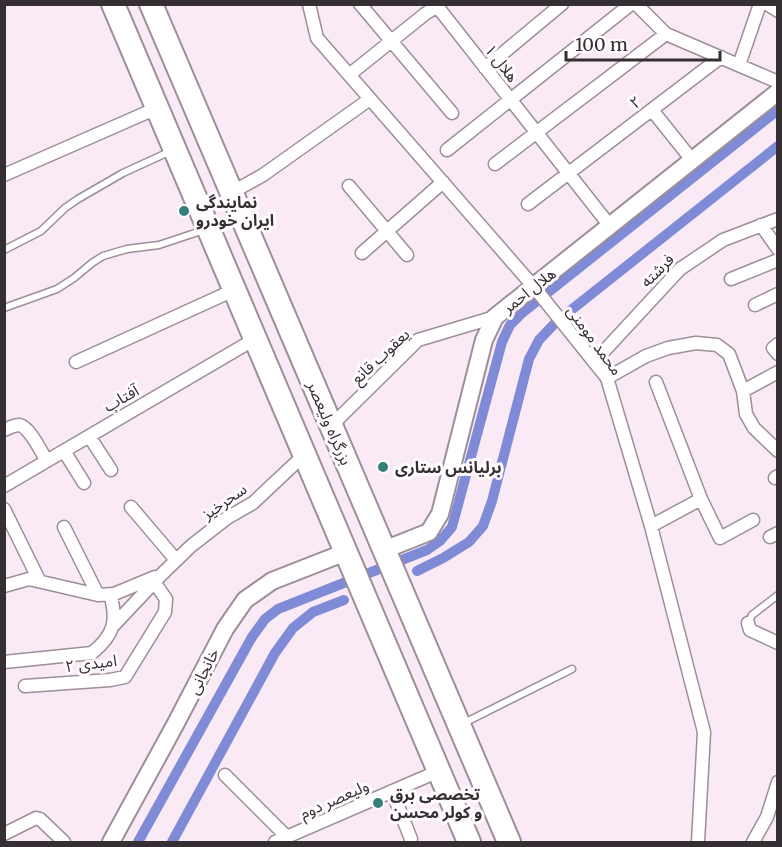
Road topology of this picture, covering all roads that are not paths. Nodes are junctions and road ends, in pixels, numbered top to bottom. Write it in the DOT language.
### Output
graph roads {
  1 [pos="112,4"];
  2 [pos="151,4"];
  3 [pos="309,4"];
  4 [pos="360,4"];
  5 [pos="562,4"];
  6 [pos="631,4"];
  7 [pos="636,4"];
  8 [pos="760,4"];
  9 [pos="767,4"];
  10 [pos="777,11"];
  11 [pos="666,34"];
  12 [pos="391,41"];
  13 [pos="721,57"];
  14 [pos="740,65"];
  15 [pos="178,67"];
  16 [pos="486,68"];
  17 [pos="349,75"];
  18 [pos="145,81"];
  19 [pos="777,82"];
  20 [pos="777,92"];
  21 [pos="370,99"];
  22 [pos="510,99"];
  23 [pos="192,100"];
  24 [pos="652,110"];
  25 [pos="158,112"];
  26 [pos="452,113"];
  27 [pos="536,132"];
  28 [pos="174,149"];
  29 [pos="447,150"];
  30 [pos="692,160"];
  31 [pos="495,164"];
  32 [pos="568,173"];
  33 [pos="4,176"];
  34 [pos="443,182"];
  35 [pos="349,186"];
  36 [pos="231,193"];
  37 [pos="528,204"];
  38 [pos="777,219"];
  39 [pos="761,225"];
  40 [pos="610,226"];
  41 [pos="208,228"];
  42 [pos="386,230"];
  43 [pos="777,249"];
  44 [pos="4,250"];
  45 [pos="362,253"];
  46 [pos="407,255"];
  47 [pos="777,260"];
  48 [pos="731,279"];
  49 [pos="536,289"];
  50 [pos="234,290"];
  51 [pos="777,294"];
  52 [pos="755,305"];
  53 [pos="4,308"];
  54 [pos="495,317"];
  55 [pos="255,339"];
  56 [pos="777,344"];
  57 [pos="777,354"];
  58 [pos="76,362"];
  59 [pos="594,362"];
  60 [pos="777,372"];
  61 [pos="607,378"];
  62 [pos="656,382"];
  63 [pos="743,391"];
  64 [pos="331,426"];
  65 [pos="4,430"];
  66 [pos="89,436"];
  67 [pos="64,451"];
  68 [pos="777,451"];
  69 [pos="304,455"];
  70 [pos="47,461"];
  71 [pos="111,470"];
  72 [pos="84,483"];
  73 [pos="4,486"];
  74 [pos="701,499"];
  75 [pos="131,507"];
  76 [pos="4,510"];
  77 [pos="753,520"];
  78 [pos="651,526"];
  79 [pos="64,527"];
  80 [pos="384,550"];
  81 [pos="346,552"];
  82 [pos="176,560"];
  83 [pos="158,578"];
  84 [pos="39,580"];
  85 [pos="4,586"];
  86 [pos="104,594"];
  87 [pos="777,595"];
  88 [pos="748,624"];
  89 [pos="113,626"];
  90 [pos="777,643"];
  91 [pos="4,662"];
  92 [pos="573,669"];
  93 [pos="25,686"];
  94 [pos="459,726"];
  95 [pos="439,771"];
  96 [pos="225,775"];
  97 [pos="777,782"];
  98 [pos="392,791"];
  99 [pos="4,834"];
  100 [pos="287,837"];
  101 [pos="411,839"];
  102 [pos="64,843"];
  103 [pos="111,843"];
  104 [pos="275,843"];
  105 [pos="470,843"];
  106 [pos="509,843"];
  107 [pos="698,843"];
  108 [pos="753,843"];
  1 -- 18 [label="highway"];
  2 -- 15 [label="highway, بزرگراه ولیعصر"];
  3 -- 17 [label="street, محمد مومنی"];
  4 -- 12 [label="street"];
  5 -- 16 [label="street"];
  6 -- 22 [label="street"];
  7 -- 11 [label="street"];
  8 -- 14 [label="street"];
  9 -- 10 [label="street"];
  11 -- 13 [label="street"];
  11 -- 27 [label="street"];
  12 -- 16 [label="street, هلال ۱"];
  12 -- 17 [label="street, هلال ۱"];
  12 -- 26 [label="street"];
  13 -- 14 [label="street"];
  13 -- 24 [label="street, ۲"];
  14 -- 19 [label="street"];
  15 -- 18 [label="highway"];
  15 -- 23 [label="highway, بزرگراه ولیعصر"];
  16 -- 22 [label="street, هلال ۱"];
  17 -- 21 [label="street, محمد مومنی"];
  18 -- 25 [label="highway"];
  20 -- 30 [label="main road, هلال احمر"];
  21 -- 34 [label="street, محمد مومنی"];
  21 -- 36 [label="street"];
  22 -- 27 [label="street, هلال ۱"];
  22 -- 29 [label="street"];
  23 -- 25 [label="highway"];
  23 -- 36 [label="highway, بزرگراه ولیعصر"];
  24 -- 30 [label="street"];
  24 -- 32 [label="street, ۲"];
  25 -- 28 [label="highway"];
  25 -- 33 [label="street"];
  27 -- 31 [label="street"];
  27 -- 32 [label="street, هلال ۱"];
  28 -- 41 [label="highway"];
  28 -- 44 [label="lane"];
  30 -- 40 [label="main road, هلال احمر"];
  32 -- 37 [label="street, ۲"];
  32 -- 40 [label="street, هلال ۱"];
  34 -- 42 [label="street"];
  34 -- 49 [label="street, محمد مومنی"];
  35 -- 42 [label="street"];
  36 -- 64 [label="highway, بزرگراه ولیعصر"];
  38 -- 39 [label="street, فرشته"];
  39 -- 43 [label="street"];
  39 -- 59 [label="street, فرشته"];
  40 -- 49 [label="main road, هلال احمر"];
  41 -- 50 [label="highway"];
  41 -- 53 [label="lane"];
  42 -- 45 [label="street"];
  42 -- 46 [label="street"];
  47 -- 48 [label="street"];
  49 -- 54 [label="main road, هلال احمر"];
  49 -- 59 [label="street, محمد مومنی"];
  50 -- 55 [label="highway"];
  50 -- 58 [label="street"];
  51 -- 52 [label="street"];
  54 -- 64 [label="street, یعقوب قانع"];
  54 -- 80 [label="main road, هلال احمر"];
  55 -- 66 [label="street, آفتاب"];
  55 -- 69 [label="highway"];
  56 -- 57 [label="street"];
  59 -- 61 [label="street, محمد مومنی"];
  60 -- 63 [label="street"];
  61 -- 63 [label="street"];
  61 -- 78 [label="street, محمد مومنی"];
  62 -- 74 [label="street"];
  63 -- 68 [label="street"];
  64 -- 80 [label="highway, بزرگراه ولیعصر"];
  65 -- 70 [label="street"];
  66 -- 67 [label="street, آفتاب"];
  66 -- 71 [label="street"];
  67 -- 70 [label="street, آفتاب"];
  67 -- 72 [label="street"];
  69 -- 81 [label="highway"];
  69 -- 82 [label="street, سحرخیز"];
  70 -- 73 [label="street, آفتاب"];
  74 -- 77 [label="street"];
  74 -- 78 [label="street"];
  75 -- 82 [label="street"];
  76 -- 84 [label="street"];
  78 -- 107 [label="street, محمد مومنی"];
  79 -- 86 [label="street"];
  80 -- 94 [label="highway, بزرگراه ولیعصر"];
  81 -- 95 [label="highway"];
  81 -- 103 [label="main road, خانجانی"];
  82 -- 83 [label="street, سحرخیز"];
  83 -- 86 [label="street"];
  83 -- 89 [label="street, سحرخیز"];
  83 -- 93 [label="street, امیدی ۲"];
  84 -- 85 [label="street"];
  84 -- 86 [label="street"];
  86 -- 89 [label="street"];
  87 -- 88 [label="lane"];
  88 -- 90 [label="street"];
  89 -- 91 [label="street, سحرخیز"];
  92 -- 94 [label="lane"];
  94 -- 106 [label="highway, بزرگراه ولیعصر"];
  95 -- 98 [label="street, ولیعصر دوم"];
  95 -- 105 [label="highway"];
  96 -- 100 [label="street"];
  97 -- 108 [label="street"];
  98 -- 100 [label="street, ولیعصر دوم"];
  98 -- 101 [label="street"];
  99 -- 102 [label="street"];
  100 -- 104 [label="street, ولیعصر دوم"];
}
